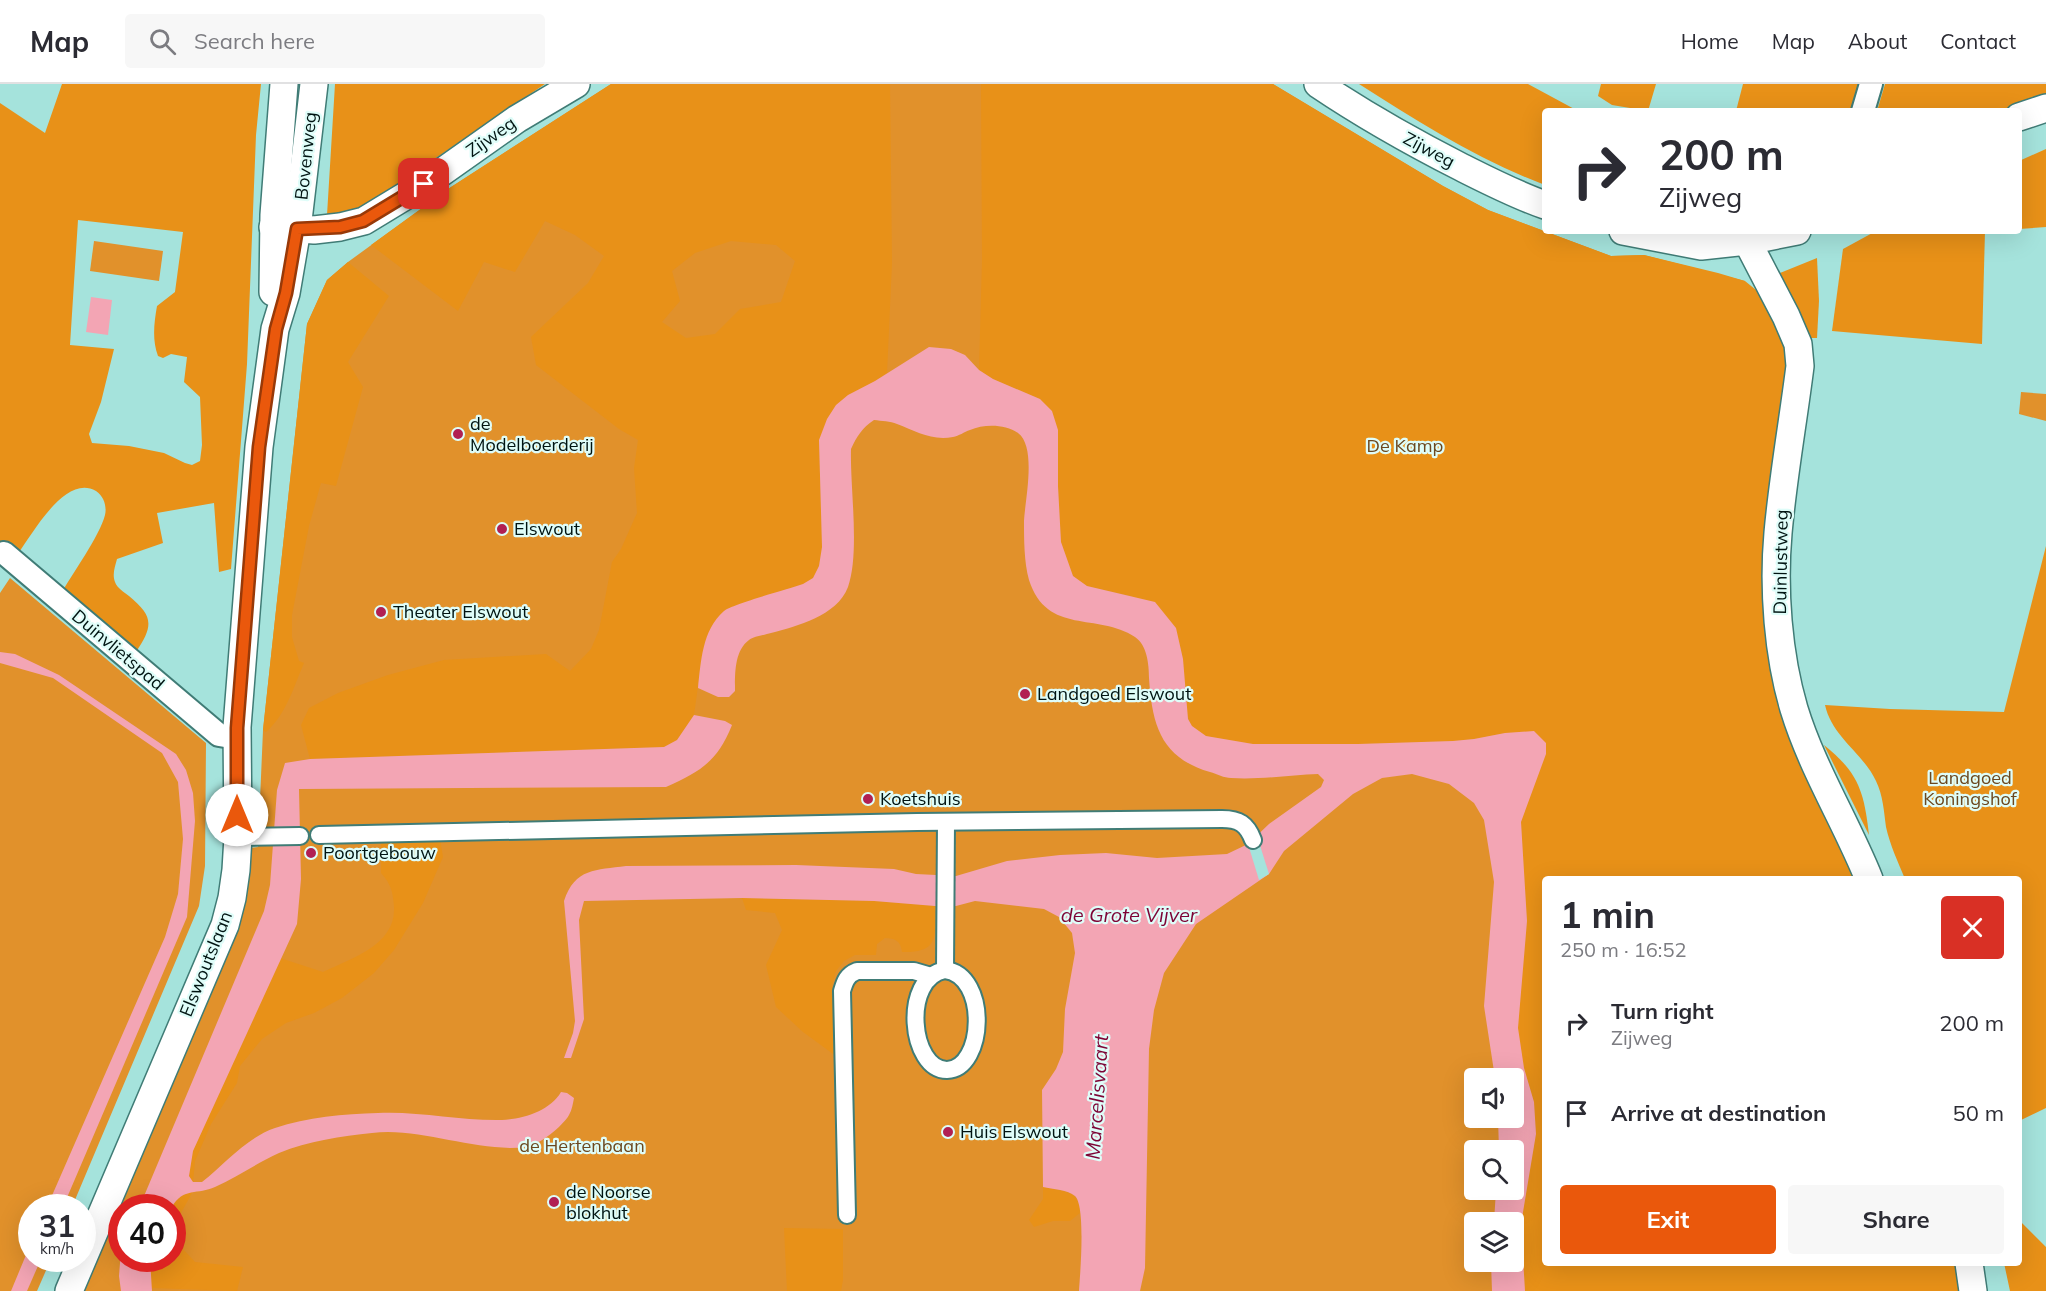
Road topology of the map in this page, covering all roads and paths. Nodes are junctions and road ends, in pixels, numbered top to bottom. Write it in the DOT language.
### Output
graph roads {
  1 [pos="284,84"];
  2 [pos="314,84"];
  3 [pos="576,84"];
  4 [pos="1318,84"];
  5 [pos="1871,84"];
  6 [pos="1864,108"];
  7 [pos="2046,108"];
  8 [pos="2022,116"];
  9 [pos="1542,204"];
  10 [pos="285,228"];
  11 [pos="1639,234"];
  12 [pos="1783,234"];
  13 [pos="1747,242"];
  14 [pos="4,553"];
  15 [pos="237,738"];
  16 [pos="946,822"];
  17 [pos="319,835"];
  18 [pos="300,836"];
  19 [pos="238,837"];
  20 [pos="1253,840"];
  21 [pos="1868,876"];
  22 [pos="938,973"];
  23 [pos="847,1215"];
  24 [pos="1969,1266"];
  25 [pos="69,1291"];
  26 [pos="1973,1291"];
  1 -- 10 [label="street, Bovenweg"];
  2 -- 10 [label="street, Bovenweg"];
  3 -- 10 [label="street, Zijweg"];
  4 -- 9 [label="street, Zijweg"];
  5 -- 6 [label="street"];
  7 -- 8 [label="street"];
  10 -- 15 [label="street, Elswoutslaan"];
  11 -- 13 [label="street"];
  12 -- 13 [label="street"];
  13 -- 21 [label="street, Duinlustweg"];
  14 -- 15 [label="street, Duinvlietspad"];
  15 -- 19 [label="street, Elswoutslaan"];
  16 -- 17 [label="street"];
  16 -- 20 [label="street"];
  16 -- 22 [label="street"];
  18 -- 19 [label="street"];
  19 -- 25 [label="street, Elswoutslaan"];
  22 -- 22 [label="street"];
  22 -- 23 [label="street"];
  24 -- 26 [label="street"];
}
